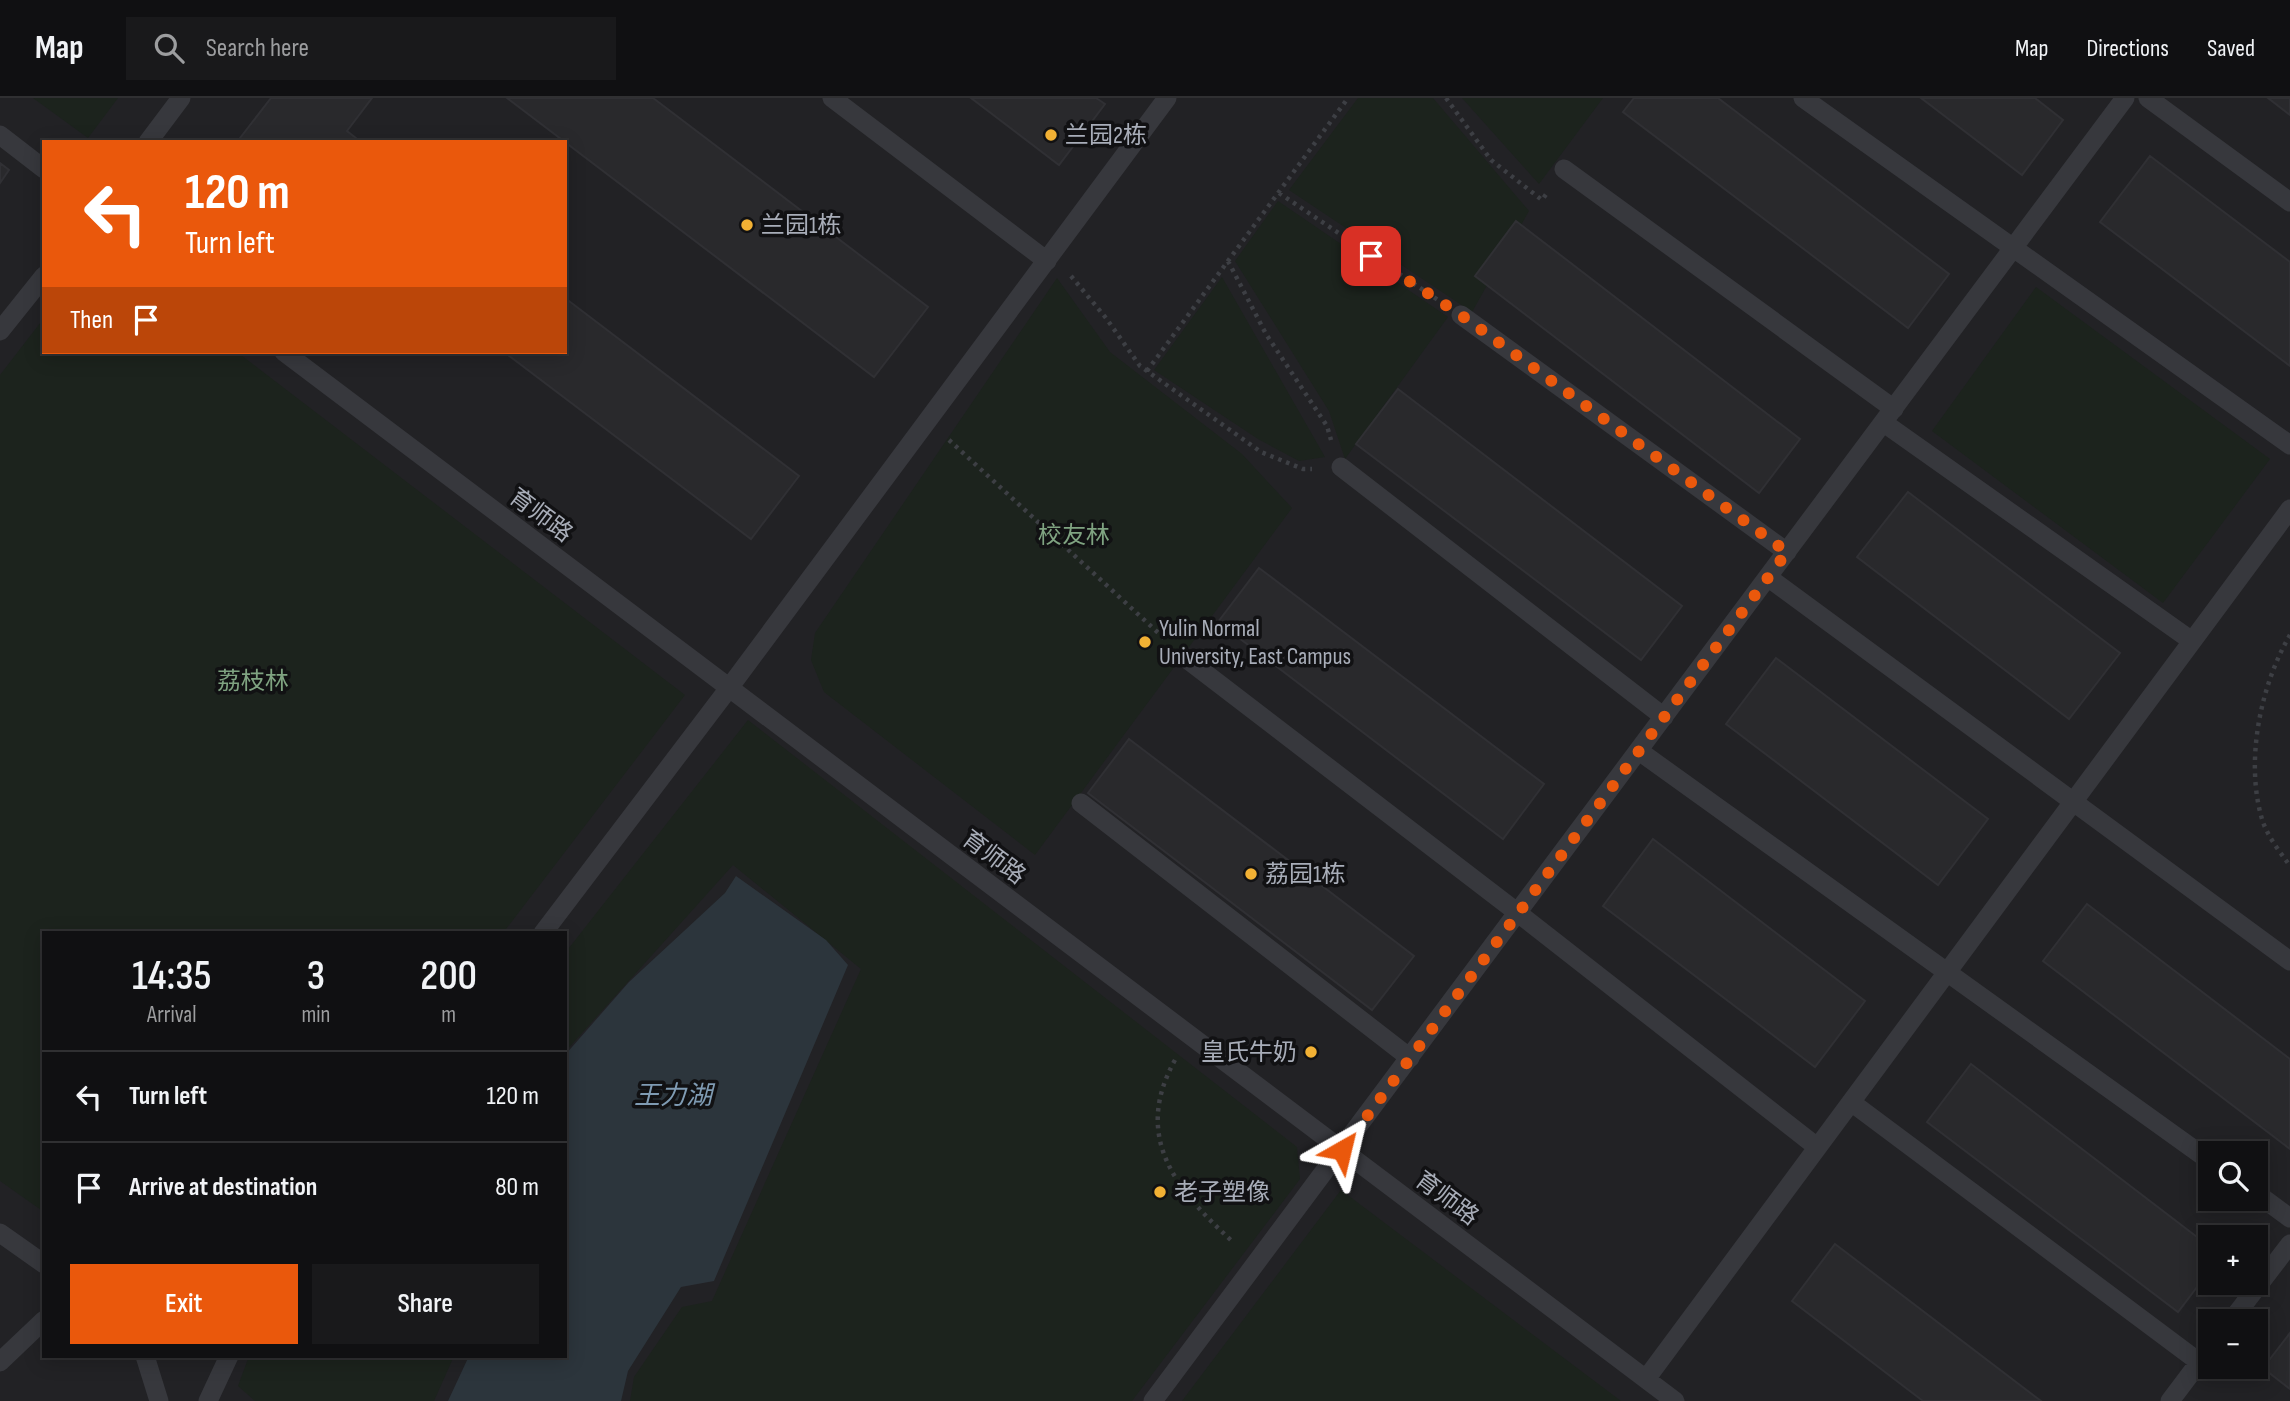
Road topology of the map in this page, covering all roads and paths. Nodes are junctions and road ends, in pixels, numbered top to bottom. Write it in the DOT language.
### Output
graph roads {
  1 [pos="180,98"];
  2 [pos="832,98"];
  3 [pos="1167,98"];
  4 [pos="1348,98"];
  5 [pos="1446,98"];
  6 [pos="1803,98"];
  7 [pos="2125,98"];
  8 [pos="2148,98"];
  9 [pos="0,135"];
  10 [pos="149,140"];
  11 [pos="42,167"];
  12 [pos="1564,169"];
  13 [pos="1279,192"];
  14 [pos="2290,202"];
  15 [pos="2014,248"];
  16 [pos="1049,257"];
  17 [pos="1228,261"];
  18 [pos="42,278"];
  19 [pos="1461,315"];
  20 [pos="0,331"];
  21 [pos="287,354"];
  22 [pos="1147,371"];
  23 [pos="1889,416"];
  24 [pos="928,421"];
  25 [pos="2290,445"];
  26 [pos="1341,467"];
  27 [pos="2290,509"];
  28 [pos="1787,552"];
  29 [pos="1769,578"];
  30 [pos="2290,635"];
  31 [pos="2192,641"];
  32 [pos="1188,660"];
  33 [pos="729,688"];
  34 [pos="1664,717"];
  35 [pos="1639,751"];
  36 [pos="1082,803"];
  37 [pos="2073,803"];
  38 [pos="2290,866"];
  39 [pos="1518,913"];
  40 [pos="545,931"];
  41 [pos="2290,961"];
  42 [pos="1946,974"];
  43 [pos="1189,1035"];
  44 [pos="1410,1058"];
  45 [pos="1852,1102"];
  46 [pos="1817,1147"];
  47 [pos="1342,1150"];
  48 [pos="2198,1152"];
  49 [pos="2268,1202"];
  50 [pos="2290,1218"];
  51 [pos="0,1233"];
  52 [pos="2290,1244"];
  53 [pos="42,1263"];
  54 [pos="1256,1263"];
  55 [pos="2240,1309"];
  56 [pos="42,1322"];
  57 [pos="2198,1350"];
  58 [pos="146,1358"];
  59 [pos="228,1358"];
  60 [pos="0,1362"];
  61 [pos="2198,1366"];
  62 [pos="1646,1379"];
  63 [pos="2178,1398"];
  64 [pos="159,1401"];
  65 [pos="208,1401"];
  66 [pos="1153,1401"];
  67 [pos="1675,1401"];
  1 -- 10 [label="lane"];
  2 -- 16 [label="lane"];
  3 -- 16 [label="lane"];
  4 -- 13 [label="path"];
  5 -- 12 [label="path"];
  6 -- 15 [label="lane"];
  7 -- 15 [label="lane"];
  8 -- 14 [label="lane"];
  9 -- 11 [label="lane"];
  12 -- 23 [label="lane"];
  13 -- 17 [label="path"];
  13 -- 19 [label="path"];
  15 -- 23 [label="lane"];
  15 -- 25 [label="lane"];
  16 -- 22 [label="path"];
  16 -- 24 [label="lane"];
  17 -- 22 [label="path"];
  17 -- 26 [label="path"];
  18 -- 20 [label="lane"];
  19 -- 28 [label="lane"];
  21 -- 33 [label="lane, 育师路"];
  22 -- 26 [label="path"];
  23 -- 28 [label="lane"];
  23 -- 31 [label="lane"];
  24 -- 32 [label="path"];
  24 -- 33 [label="lane"];
  26 -- 34 [label="lane"];
  27 -- 31 [label="lane"];
  28 -- 29 [label="lane"];
  29 -- 34 [label="lane"];
  29 -- 37 [label="lane"];
  30 -- 38 [label="path"];
  31 -- 37 [label="lane"];
  32 -- 39 [label="lane"];
  33 -- 40 [label="lane"];
  33 -- 43 [label="lane, 育师路"];
  34 -- 35 [label="lane"];
  35 -- 39 [label="lane"];
  35 -- 42 [label="lane"];
  36 -- 44 [label="lane"];
  37 -- 41 [label="lane"];
  37 -- 42 [label="lane"];
  39 -- 44 [label="lane"];
  39 -- 46 [label="lane"];
  42 -- 45 [label="lane"];
  42 -- 48 [label="lane"];
  43 -- 47 [label="lane, 育师路"];
  43 -- 54 [label="path"];
  44 -- 47 [label="lane"];
  45 -- 46 [label="lane"];
  45 -- 57 [label="lane"];
  46 -- 62 [label="lane"];
  47 -- 54 [label="lane"];
  47 -- 62 [label="lane, 育师路"];
  49 -- 50 [label="lane"];
  51 -- 53 [label="lane"];
  52 -- 55 [label="lane"];
  54 -- 66 [label="lane"];
  56 -- 60 [label="lane"];
  58 -- 64 [label="lane"];
  59 -- 65 [label="lane"];
  61 -- 63 [label="lane"];
  62 -- 67 [label="lane, 育师路"];
}
